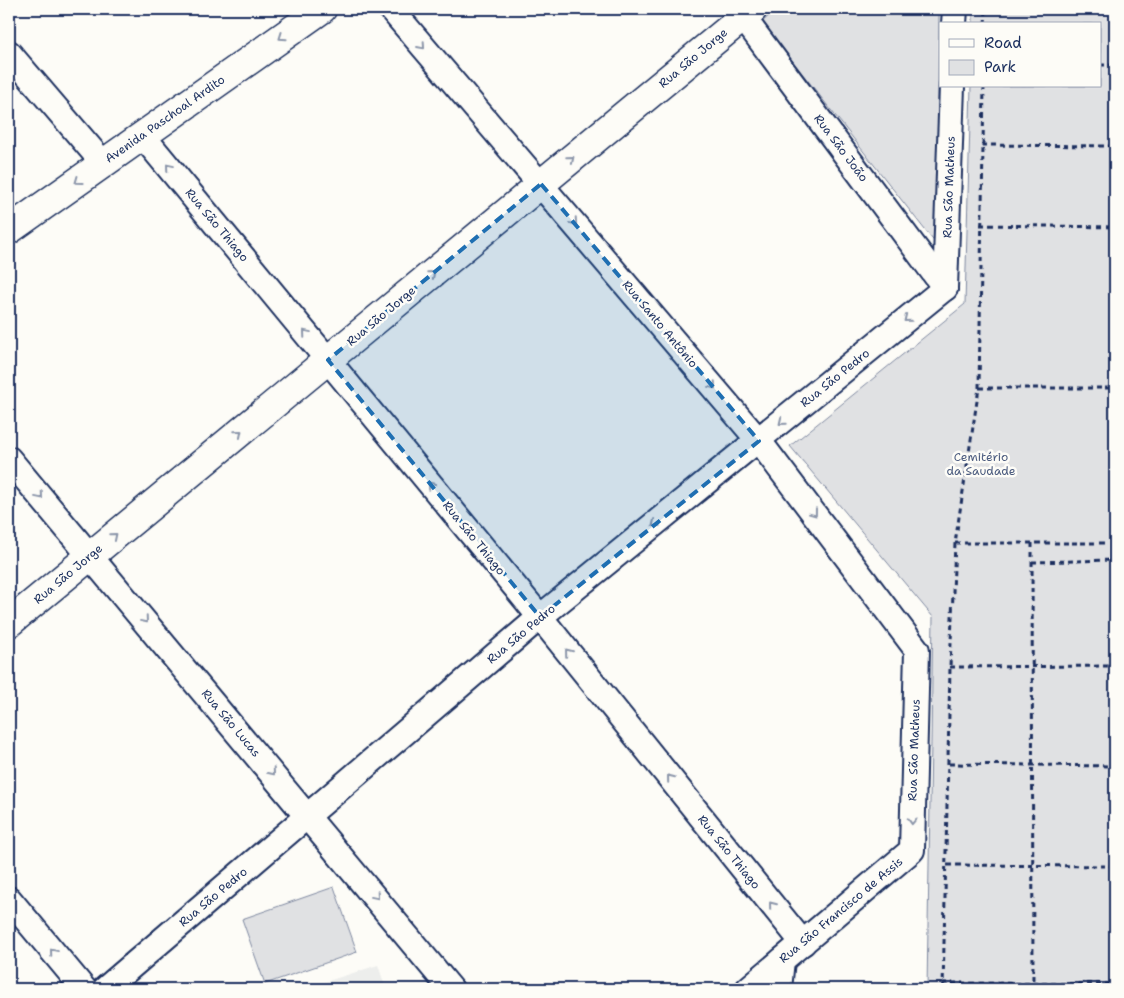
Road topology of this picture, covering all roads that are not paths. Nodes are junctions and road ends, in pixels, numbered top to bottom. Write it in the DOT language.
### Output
graph roads {
  1 [pos="322,9"];
  2 [pos="391,9"];
  3 [pos="955,9"];
  4 [pos="744,11"];
  5 [pos="954,22"];
  6 [pos="9,54"];
  7 [pos="952,88"];
  8 [pos="142,135"];
  9 [pos="103,162"];
  10 [pos="541,184"];
  11 [pos="9,230"];
  12 [pos="945,288"];
  13 [pos="328,360"];
  14 [pos="759,441"];
  15 [pos="9,459"];
  16 [pos="91,555"];
  17 [pos="540,618"];
  18 [pos="9,624"];
  19 [pos="917,650"];
  20 [pos="309,817"];
  21 [pos="912,850"];
  22 [pos="9,899"];
  23 [pos="803,943"];
  24 [pos="782,960"];
  25 [pos="84,989"];
  26 [pos="105,989"];
  27 [pos="452,989"];
  28 [pos="748,989"];
  29 [pos="779,989"];
  1 -- 8 [label="main road, Avenida Paschoal Ardito, one-way"];
  2 -- 10 [label="street, Rua Santo Antônio, one-way"];
  3 -- 5 [label="street"];
  10 -- 4 [label="main road, Rua São Jorge, one-way"];
  4 -- 12 [label="street, Rua São João"];
  6 -- 9 [label="street"];
  7 -- 12 [label="street, Rua São Matheus"];
  8 -- 9 [label="main road, Avenida Paschoal Ardito"];
  13 -- 8 [label="street, Rua São Thiago, one-way"];
  9 -- 11 [label="main road, Avenida Paschoal Ardito, one-way"];
  13 -- 10 [label="main road, Rua São Jorge, one-way"];
  10 -- 14 [label="street, Rua Santo Antônio, one-way"];
  12 -- 14 [label="street, Rua São Pedro, one-way"];
  16 -- 13 [label="main road, Rua São Jorge, one-way"];
  17 -- 13 [label="street, Rua São Thiago, one-way"];
  14 -- 17 [label="street, Rua São Pedro, one-way"];
  14 -- 19 [label="street, Rua Santo Antônio, one-way"];
  15 -- 16 [label="street, Rua São Lucas, one-way"];
  16 -- 18 [label="main road, Rua São Jorge"];
  16 -- 20 [label="street, Rua São Lucas, one-way"];
  17 -- 20 [label="street, Rua São Pedro"];
  23 -- 17 [label="street, Rua São Thiago, one-way"];
  19 -- 21 [label="street, Rua São Matheus, one-way"];
  20 -- 26 [label="street, Rua São Pedro"];
  20 -- 27 [label="street, Rua São Lucas, one-way"];
  21 -- 23 [label="street, Rua São Francisco de Assis"];
  25 -- 22 [label="street, one-way"];
  23 -- 24 [label="street, Rua São Francisco de Assis"];
  24 -- 28 [label="street, Rua São Francisco de Assis"];
  24 -- 29 [label="street"];
}
